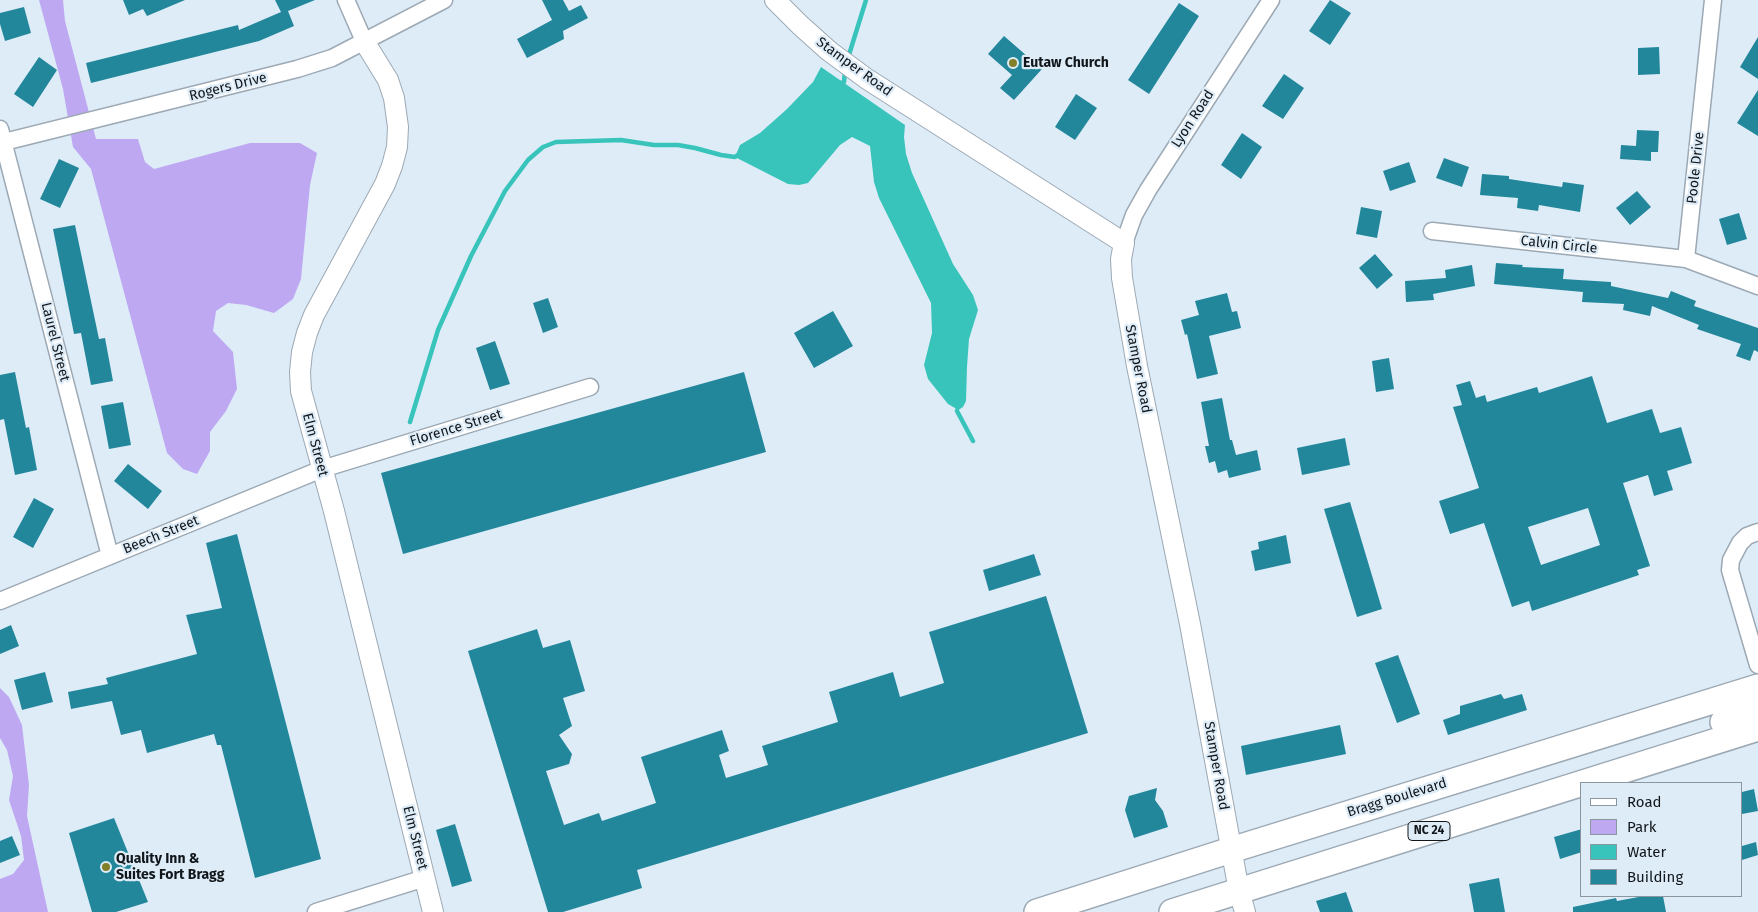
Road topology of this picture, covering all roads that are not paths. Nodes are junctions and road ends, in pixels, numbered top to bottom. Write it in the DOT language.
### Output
graph roads {
  1 [pos="346,0"];
  2 [pos="444,0"];
  3 [pos="775,0"];
  4 [pos="1271,0"];
  5 [pos="1713,0"];
  6 [pos="364,41"];
  7 [pos="1,138"];
  8 [pos="1432,231"];
  9 [pos="1124,243"];
  10 [pos="1686,259"];
  11 [pos="1758,286"];
  12 [pos="590,387"];
  13 [pos="322,470"];
  14 [pos="1758,532"];
  15 [pos="110,556"];
  16 [pos="0,601"];
  17 [pos="1758,665"];
  18 [pos="1758,686"];
  19 [pos="1758,705"];
  20 [pos="1758,728"];
  21 [pos="1620,771"];
  22 [pos="1588,782"];
  23 [pos="1580,785"];
  24 [pos="1231,850"];
  25 [pos="425,878"];
  26 [pos="1242,902"];
  27 [pos="316,912"];
  28 [pos="433,912"];
  29 [pos="1037,912"];
  30 [pos="1172,912"];
  1 -- 6 [label="street, Elm Street"];
  2 -- 6 [label="street, Rogers Drive"];
  3 -- 9 [label="street, Stamper Road"];
  4 -- 9 [label="street, Lyon Road"];
  5 -- 10 [label="street, Poole Drive"];
  6 -- 7 [label="street, Rogers Drive"];
  6 -- 13 [label="street, Elm Street"];
  7 -- 15 [label="street, Laurel Street"];
  8 -- 10 [label="street, Calvin Circle"];
  9 -- 24 [label="street, Stamper Road"];
  10 -- 11 [label="street"];
  12 -- 13 [label="street, Florence Street"];
  13 -- 15 [label="street, Beech Street"];
  13 -- 25 [label="street, Elm Street"];
  14 -- 17 [label="street"];
  15 -- 16 [label="street, Beech Street"];
  18 -- 24 [label="main road, Bragg Boulevard"];
  19 -- 21 [label="main road"];
  20 -- 21 [label="main road, NC 24"];
  21 -- 22 [label="main road, NC 24"];
  23 -- 26 [label="main road, NC 24"];
  24 -- 26 [label="street, Stamper Road"];
  24 -- 29 [label="main road, Bragg Boulevard"];
  25 -- 27 [label="street"];
  25 -- 28 [label="street, Elm Street"];
  26 -- 30 [label="main road, NC 24"];
}
